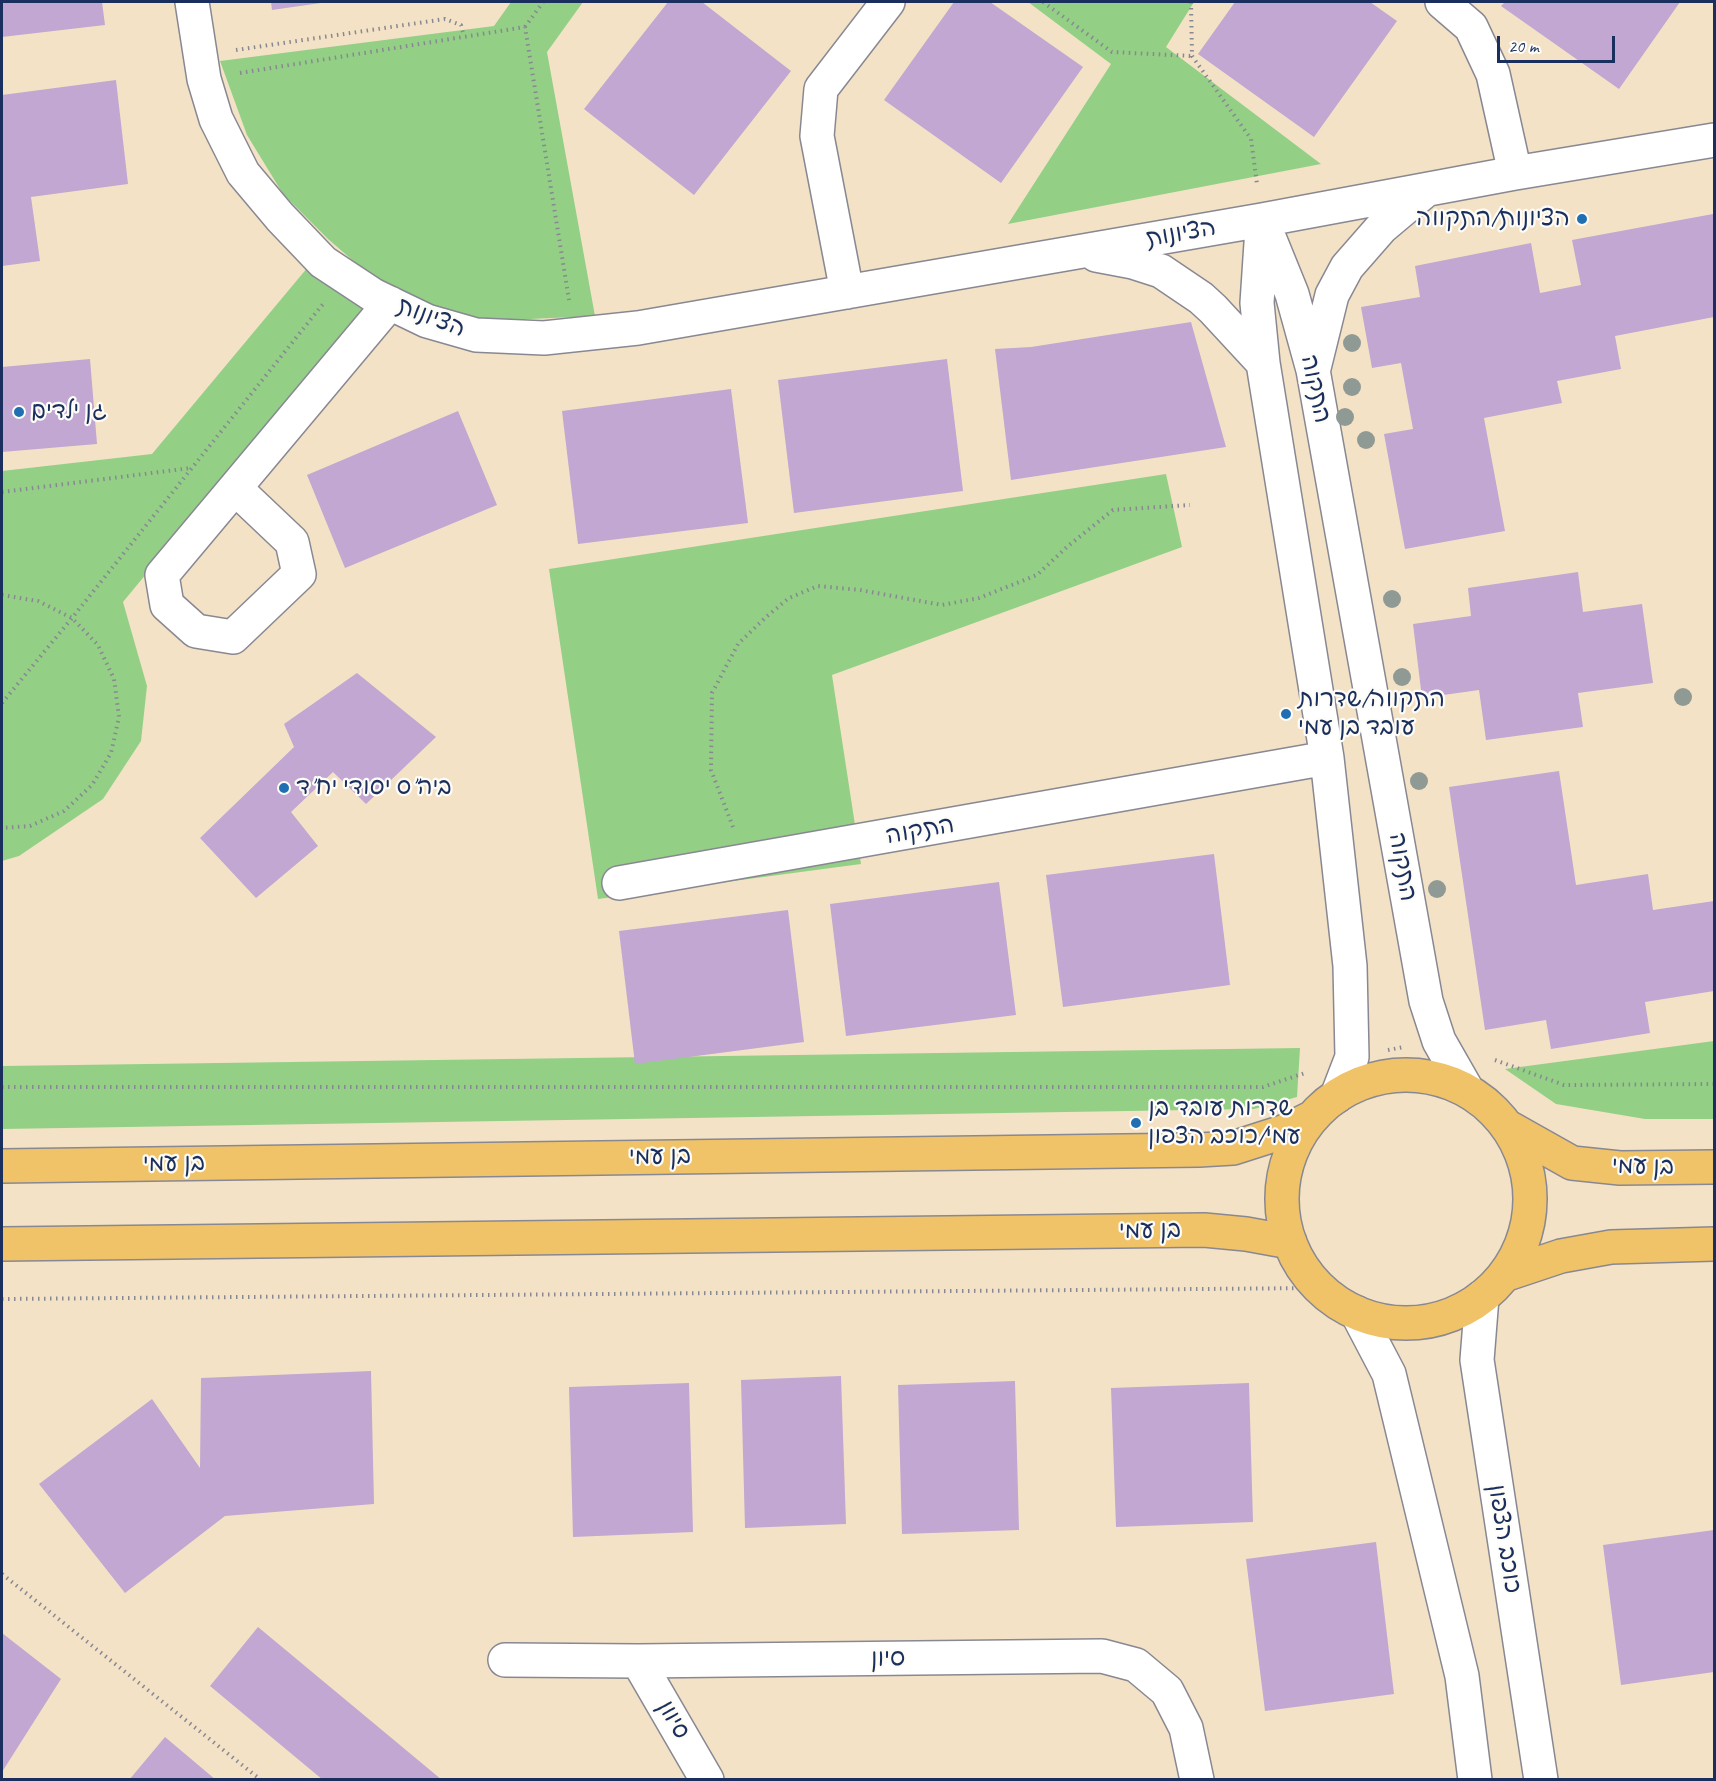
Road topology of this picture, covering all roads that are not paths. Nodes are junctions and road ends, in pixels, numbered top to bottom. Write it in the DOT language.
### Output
graph roads {
  1 [pos="192,2"];
  2 [pos="888,2"];
  3 [pos="1442,2"];
  4 [pos="1714,140"];
  5 [pos="1515,173"];
  6 [pos="1427,189"];
  7 [pos="1262,220"];
  8 [pos="1079,252"];
  9 [pos="847,292"];
  10 [pos="390,303"];
  11 [pos="1263,363"];
  12 [pos="1313,370"];
  13 [pos="235,488"];
  14 [pos="1327,758"];
  15 [pos="619,884"];
  16 [pos="1467,1090"];
  17 [pos="1337,1096"];
  18 [pos="1313,1117"];
  19 [pos="1508,1127"];
  20 [pos="2,1166"];
  21 [pos="1714,1167"];
  22 [pos="1290,1242"];
  23 [pos="2,1244"];
  24 [pos="1714,1244"];
  25 [pos="1493,1286"];
  26 [pos="1357,1313"];
  27 [pos="505,1659"];
  28 [pos="638,1661"];
  29 [pos="707,1779"];
  30 [pos="1197,1779"];
  31 [pos="1475,1779"];
  32 [pos="1541,1779"];
  1 -- 10 [label="street, הציונות"];
  2 -- 9 [label="street"];
  3 -- 5 [label="street"];
  4 -- 5 [label="street, הציונות"];
  5 -- 6 [label="street, הציונות"];
  6 -- 7 [label="street, הציונות"];
  6 -- 12 [label="street"];
  7 -- 8 [label="street, הציונות"];
  7 -- 11 [label="street, התקוה"];
  7 -- 12 [label="street, התקוה"];
  8 -- 9 [label="street, הציונות"];
  8 -- 11 [label="street"];
  9 -- 10 [label="street, הציונות"];
  10 -- 13 [label="street"];
  11 -- 14 [label="street, התקוה"];
  12 -- 16 [label="street, התקוה"];
  13 -- 13 [label="street"];
  14 -- 15 [label="street, התקוה"];
  14 -- 17 [label="street, התקוה"];
  16 -- 17 [label="main road"];
  16 -- 19 [label="main road"];
  17 -- 18 [label="main road"];
  18 -- 20 [label="main road, בן עמי"];
  18 -- 22 [label="main road"];
  19 -- 21 [label="main road, בן עמי"];
  19 -- 25 [label="main road"];
  22 -- 23 [label="main road, בן עמי"];
  22 -- 26 [label="main road"];
  24 -- 25 [label="main road"];
  25 -- 26 [label="main road"];
  25 -- 32 [label="street, כוכב הצפון"];
  26 -- 31 [label="street"];
  27 -- 28 [label="street, סיון"];
  28 -- 29 [label="street, סיוון"];
  28 -- 30 [label="street, סיון"];
}
